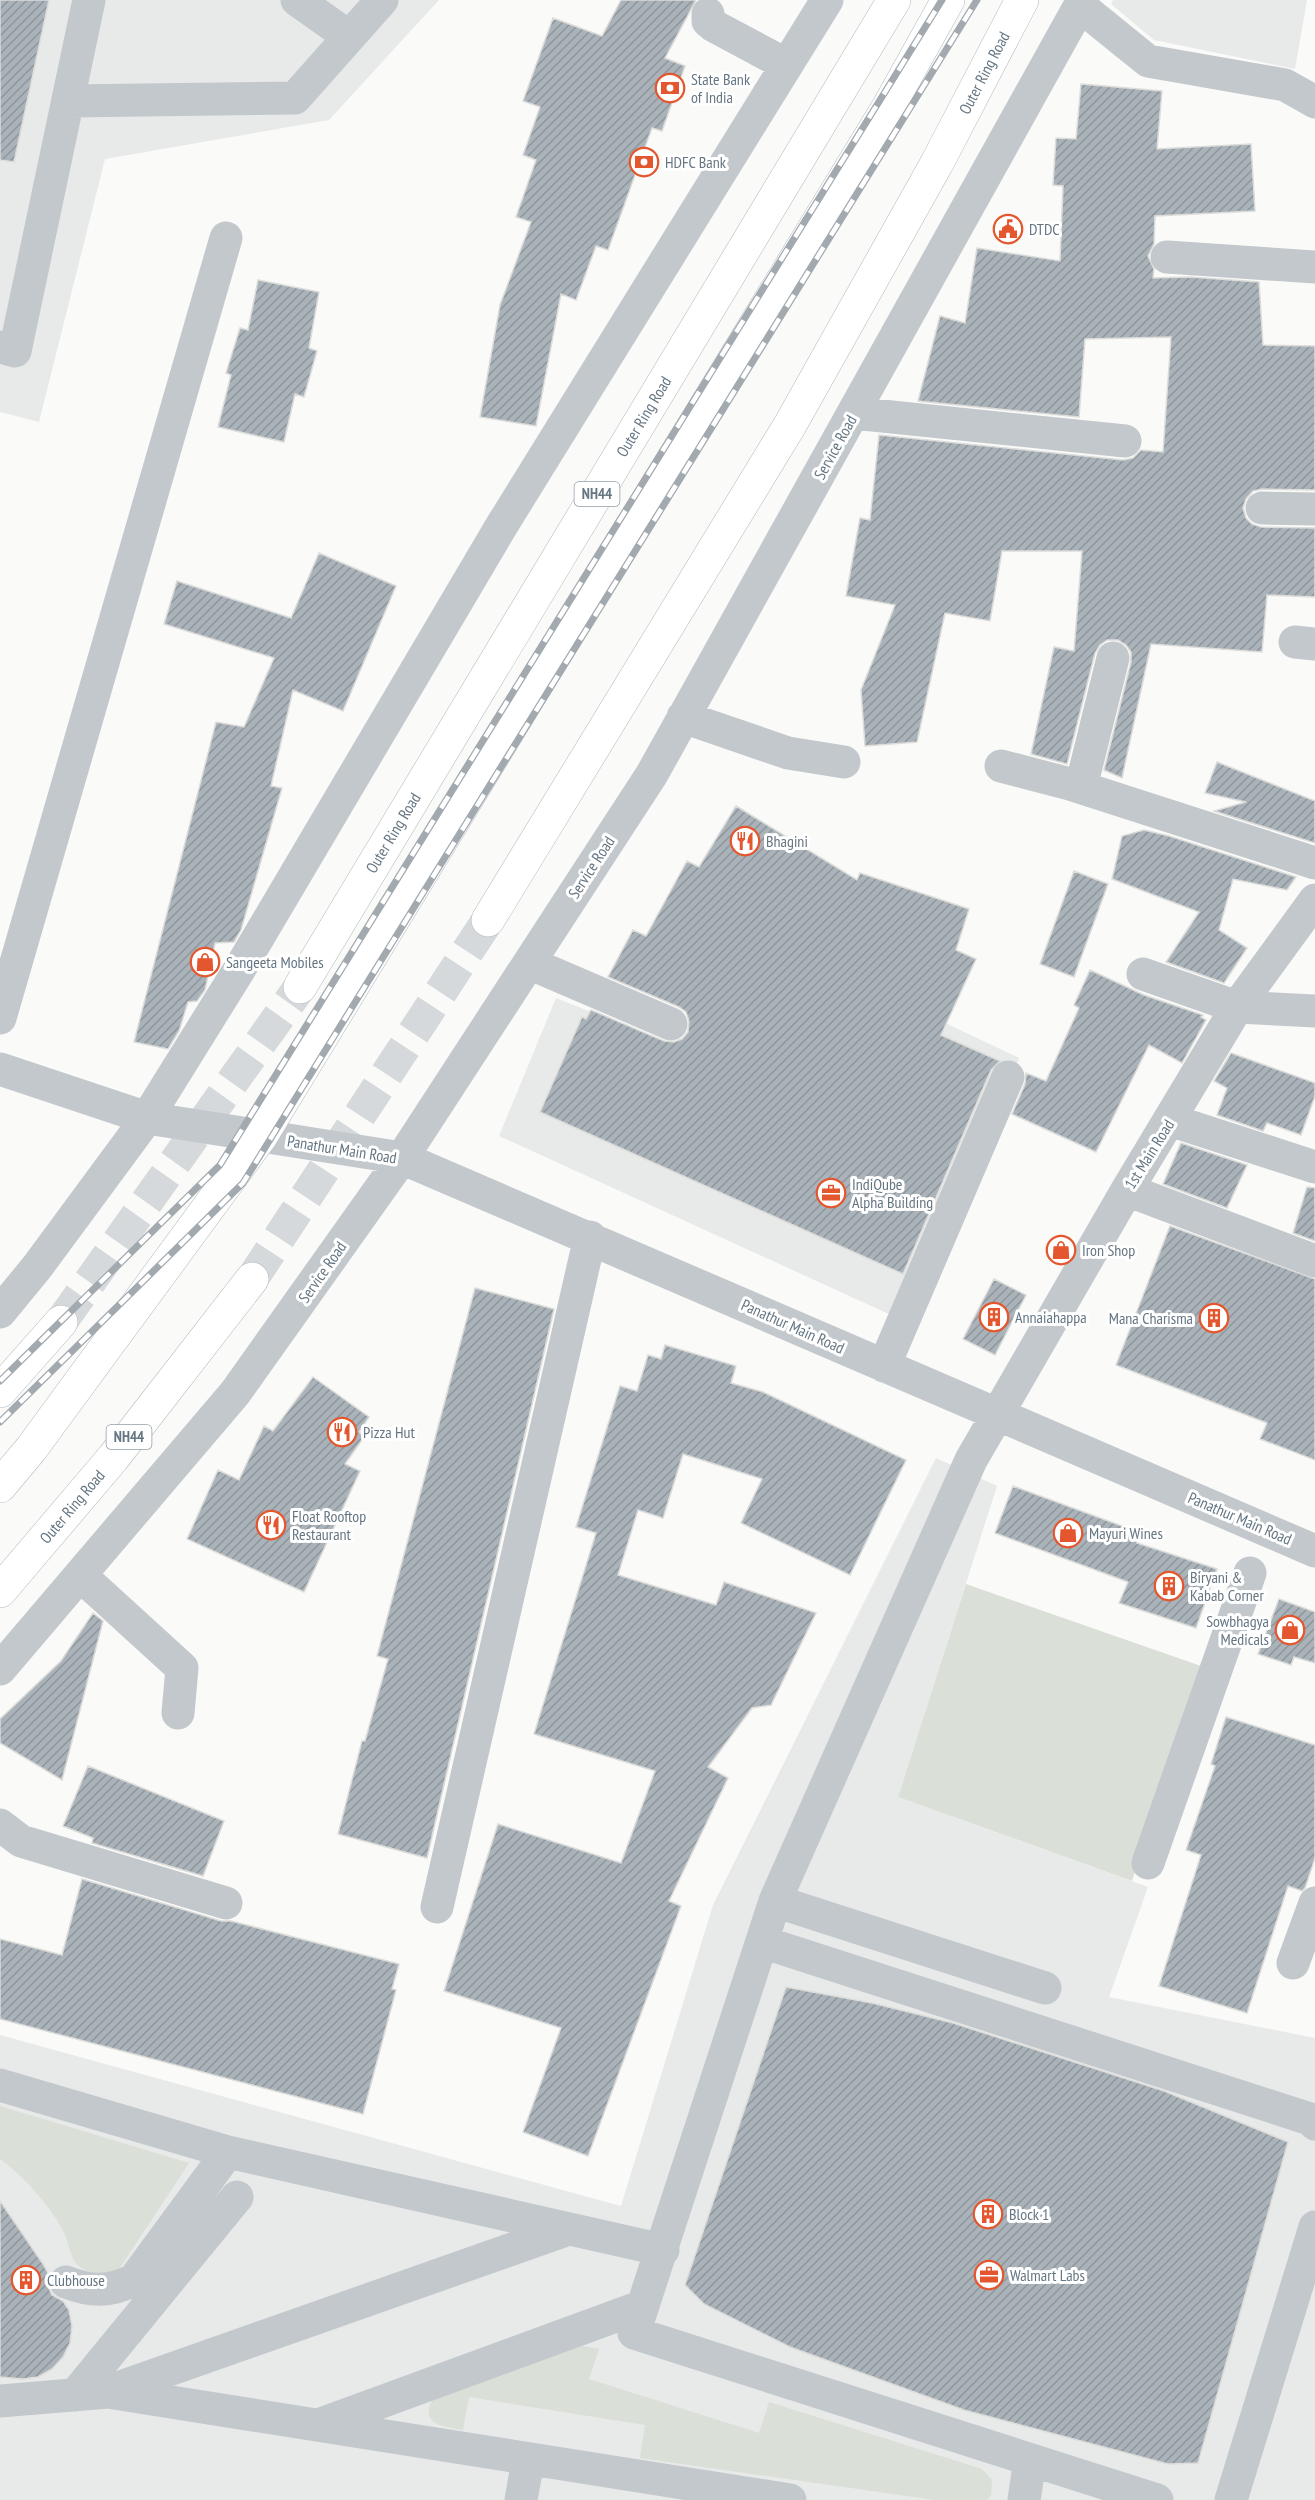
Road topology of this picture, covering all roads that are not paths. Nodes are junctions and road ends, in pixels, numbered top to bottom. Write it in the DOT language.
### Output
graph roads {
  1 [pos="89,0"];
  2 [pos="297,0"];
  3 [pos="382,0"];
  4 [pos="827,0"];
  5 [pos="894,0"];
  6 [pos="948,0"];
  7 [pos="1022,0"];
  8 [pos="1082,3"];
  9 [pos="708,14"];
  10 [pos="348,36"];
  11 [pos="787,65"];
  12 [pos="68,101"];
  13 [pos="1315,102"];
  14 [pos="226,238"];
  15 [pos="1167,256"];
  16 [pos="1315,267"];
  17 [pos="0,347"];
  18 [pos="853,413"];
  19 [pos="1125,441"];
  20 [pos="1262,507"];
  21 [pos="1315,509"];
  22 [pos="1113,658"];
  23 [pos="683,717"];
  24 [pos="844,762"];
  25 [pos="1001,766"];
  26 [pos="1081,787"];
  27 [pos="1315,863"];
  28 [pos="1315,900"];
  29 [pos="488,921"];
  30 [pos="529,963"];
  31 [pos="1143,974"];
  32 [pos="300,987"];
  33 [pos="1237,1007"];
  34 [pos="1315,1011"];
  35 [pos="0,1018"];
  36 [pos="671,1024"];
  37 [pos="0,1069"];
  38 [pos="1008,1077"];
  39 [pos="147,1118"];
  40 [pos="1170,1120"];
  41 [pos="261,1136"];
  42 [pos="402,1158"];
  43 [pos="1315,1167"];
  44 [pos="1127,1190"];
  45 [pos="590,1237"];
  46 [pos="1315,1261"];
  47 [pos="252,1279"];
  48 [pos="0,1312"];
  49 [pos="61,1322"];
  50 [pos="884,1366"];
  51 [pos="0,1391"];
  52 [pos="996,1414"];
  53 [pos="0,1486"];
  54 [pos="1315,1551"];
  55 [pos="1250,1572"];
  56 [pos="80,1575"];
  57 [pos="0,1591"];
  58 [pos="0,1669"];
  59 [pos="178,1713"];
  60 [pos="0,1825"];
  61 [pos="1148,1863"];
  62 [pos="775,1901"];
  63 [pos="226,1902"];
  64 [pos="1315,1903"];
  65 [pos="437,1906"];
  66 [pos="762,1942"];
  67 [pos="1293,1963"];
  68 [pos="1045,1988"];
  69 [pos="0,2085"];
  70 [pos="1315,2124"];
  71 [pos="228,2151"];
  72 [pos="237,2197"];
  73 [pos="1315,2227"];
  74 [pos="569,2229"];
  75 [pos="663,2250"];
  76 [pos="66,2282"];
  77 [pos="643,2306"];
  78 [pos="108,2392"];
  79 [pos="75,2394"];
  80 [pos="0,2401"];
  81 [pos="320,2424"];
  82 [pos="528,2460"];
  83 [pos="1030,2460"];
  84 [pos="521,2500"];
  85 [pos="790,2500"];
  86 [pos="1024,2500"];
  87 [pos="1157,2500"];
  88 [pos="1231,2500"];
  1 -- 12 [label="street"];
  2 -- 10 [label="street"];
  3 -- 10 [label="street"];
  4 -- 11 [label="street"];
  5 -- 32 [label="highway, Outer Ring Road / NH44"];
  6 -- 41 [label="highway"];
  7 -- 29 [label="highway, Outer Ring Road"];
  8 -- 13 [label="street"];
  8 -- 18 [label="street, Service Road"];
  9 -- 11 [label="street"];
  10 -- 12 [label="street"];
  11 -- 39 [label="street"];
  12 -- 17 [label="street"];
  14 -- 35 [label="street"];
  15 -- 16 [label="street"];
  18 -- 19 [label="street"];
  18 -- 23 [label="street, Service Road"];
  20 -- 21 [label="street"];
  22 -- 26 [label="street"];
  23 -- 24 [label="street"];
  23 -- 30 [label="street, Service Road"];
  25 -- 26 [label="street"];
  26 -- 27 [label="street"];
  28 -- 33 [label="street, 1st Main Road"];
  30 -- 36 [label="street"];
  30 -- 42 [label="street, Service Road"];
  31 -- 33 [label="street"];
  33 -- 34 [label="street"];
  33 -- 40 [label="street, 1st Main Road"];
  37 -- 39 [label="street, Panathur Main Road"];
  38 -- 50 [label="street"];
  39 -- 41 [label="street, Panathur Main Road"];
  39 -- 48 [label="street"];
  40 -- 43 [label="street"];
  40 -- 44 [label="street, 1st Main Road"];
  41 -- 42 [label="street, Panathur Main Road"];
  41 -- 53 [label="highway"];
  42 -- 45 [label="street, Panathur Main Road"];
  42 -- 56 [label="street, Service Road"];
  44 -- 46 [label="street"];
  44 -- 52 [label="street, 1st Main Road"];
  45 -- 50 [label="street, Panathur Main Road"];
  45 -- 65 [label="street"];
  47 -- 57 [label="highway, Outer Ring Road / NH44"];
  49 -- 51 [label="highway"];
  50 -- 52 [label="street, Panathur Main Road"];
  52 -- 54 [label="street, Panathur Main Road"];
  52 -- 62 [label="street, 1st Main Road"];
  55 -- 61 [label="street"];
  56 -- 58 [label="street, Service Road"];
  56 -- 59 [label="street"];
  60 -- 63 [label="street"];
  62 -- 66 [label="street, 1st Main Road"];
  62 -- 68 [label="street"];
  64 -- 67 [label="street"];
  66 -- 70 [label="street"];
  66 -- 75 [label="street, 1st Main Road"];
  69 -- 71 [label="street"];
  71 -- 74 [label="street"];
  71 -- 76 [label="street"];
  72 -- 79 [label="street"];
  73 -- 88 [label="street"];
  74 -- 75 [label="street"];
  74 -- 78 [label="street"];
  75 -- 77 [label="street, 1st Main Road"];
  77 -- 81 [label="street"];
  77 -- 83 [label="street, 1st Main Road"];
  78 -- 79 [label="street"];
  78 -- 81 [label="street"];
  79 -- 80 [label="street"];
  81 -- 82 [label="street"];
  82 -- 84 [label="street"];
  82 -- 85 [label="street"];
  83 -- 86 [label="street"];
  83 -- 87 [label="street"];
}
